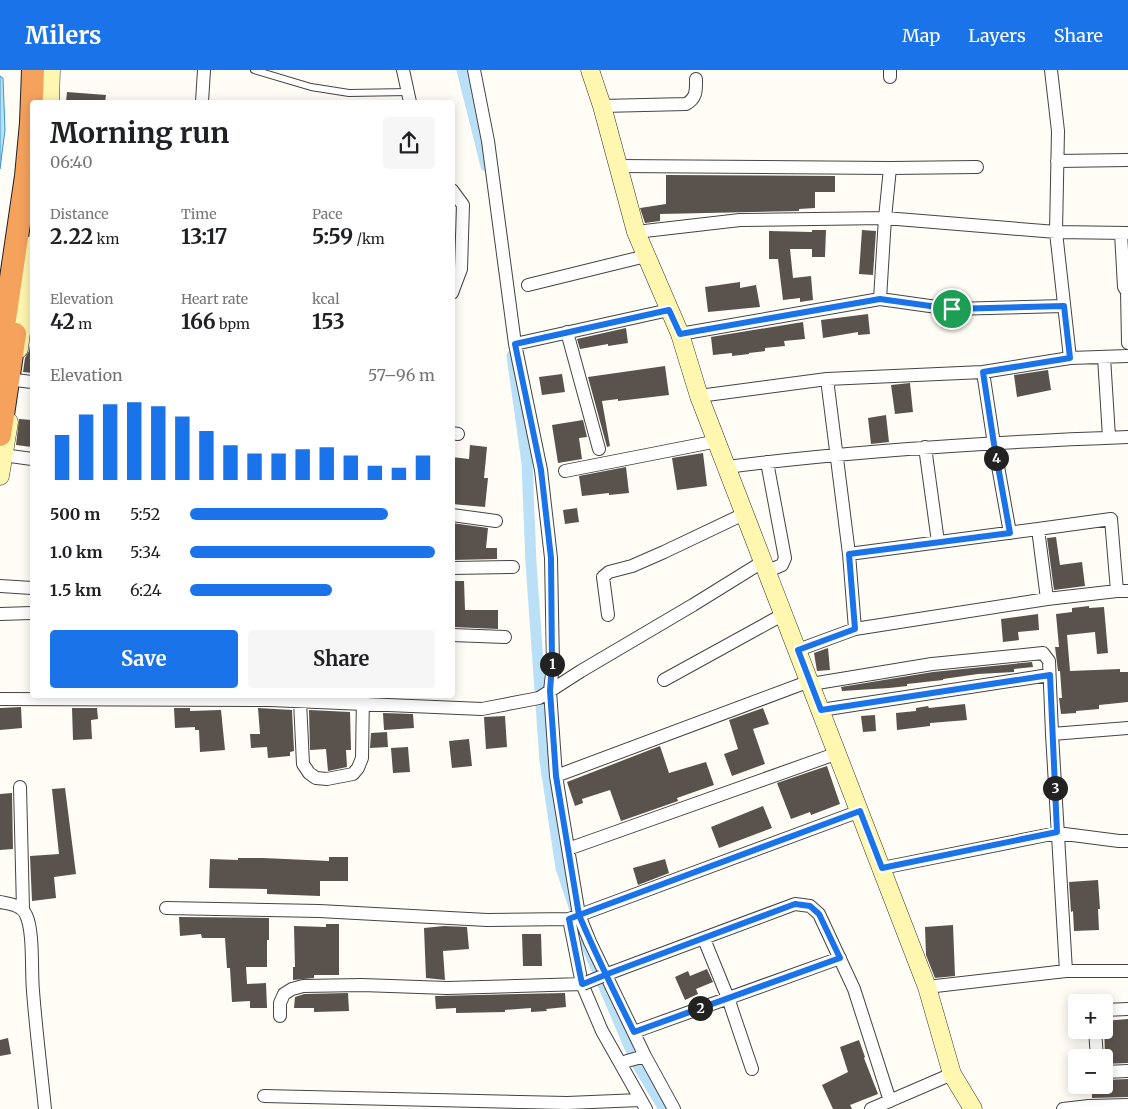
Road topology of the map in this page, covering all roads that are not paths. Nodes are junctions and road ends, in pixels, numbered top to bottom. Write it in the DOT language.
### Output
graph roads {
  1 [pos="26,70"];
  2 [pos="33,70"];
  3 [pos="45,70"];
  4 [pos="51,70"];
  5 [pos="204,70"];
  6 [pos="254,70"];
  7 [pos="403,70"];
  8 [pos="474,70"];
  9 [pos="590,70"];
  10 [pos="1051,70"];
  11 [pos="696,79"];
  12 [pos="409,97"];
  13 [pos="32,100"];
  14 [pos="44,100"];
  15 [pos="50,100"];
  16 [pos="202,100"];
  17 [pos="602,106"];
  18 [pos="30,134"];
  19 [pos="1128,160"];
  20 [pos="1058,161"];
  21 [pos="617,166"];
  22 [pos="976,167"];
  23 [pos="890,168"];
  24 [pos="455,194"];
  25 [pos="885,218"];
  26 [pos="30,222"];
  27 [pos="636,232"];
  28 [pos="1056,232"];
  29 [pos="1124,233"];
  30 [pos="646,256"];
  31 [pos="30,278"];
  32 [pos="455,285"];
  33 [pos="528,285"];
  34 [pos="1127,292"];
  35 [pos="29,295"];
  36 [pos="0,299"];
  37 [pos="880,299"];
  38 [pos="1064,306"];
  39 [pos="669,310"];
  40 [pos="568,332"];
  41 [pos="680,334"];
  42 [pos="1128,343"];
  43 [pos="515,344"];
  44 [pos="0,353"];
  45 [pos="1128,356"];
  46 [pos="1104,357"];
  47 [pos="1070,358"];
  48 [pos="983,372"];
  49 [pos="827,379"];
  50 [pos="24,381"];
  51 [pos="700,396"];
  52 [pos="1109,437"];
  53 [pos="1128,437"];
  54 [pos="718,440"];
  55 [pos="994,444"];
  56 [pos="2,445"];
  57 [pos="925,447"];
  58 [pos="599,449"];
  59 [pos="835,454"];
  60 [pos="30,458"];
  61 [pos="767,462"];
  62 [pos="727,467"];
  63 [pos="565,470"];
  64 [pos="0,476"];
  65 [pos="746,513"];
  66 [pos="455,515"];
  67 [pos="496,521"];
  68 [pos="1038,528"];
  69 [pos="1010,533"];
  70 [pos="938,542"];
  71 [pos="849,554"];
  72 [pos="766,566"];
  73 [pos="513,567"];
  74 [pos="455,568"];
  75 [pos="0,586"];
  76 [pos="30,588"];
  77 [pos="1122,591"];
  78 [pos="1047,599"];
  79 [pos="30,613"];
  80 [pos="0,614"];
  81 [pos="784,614"];
  82 [pos="608,615"];
  83 [pos="855,629"];
  84 [pos="455,635"];
  85 [pos="506,637"];
  86 [pos="798,650"];
  87 [pos="1050,675"];
  88 [pos="664,680"];
  89 [pos="811,683"];
  90 [pos="546,694"];
  91 [pos="30,698"];
  92 [pos="236,698"];
  93 [pos="0,699"];
  94 [pos="363,699"];
  95 [pos="300,701"];
  96 [pos="821,710"];
  97 [pos="1128,728"];
  98 [pos="1052,734"];
  99 [pos="838,753"];
  100 [pos="556,776"];
  101 [pos="20,787"];
  102 [pos="860,811"];
  103 [pos="1057,832"];
  104 [pos="1128,841"];
  105 [pos="568,849"];
  106 [pos="882,868"];
  107 [pos="0,902"];
  108 [pos="166,908"];
  109 [pos="23,909"];
  110 [pos="574,917"];
  111 [pos="704,939"];
  112 [pos="840,958"];
  113 [pos="1066,971"];
  114 [pos="1128,971"];
  115 [pos="582,984"];
  116 [pos="927,987"];
  117 [pos="728,998"];
  118 [pos="1113,1010"];
  119 [pos="1128,1010"];
  120 [pos="280,1016"];
  121 [pos="634,1032"];
  122 [pos="642,1056"];
  123 [pos="627,1062"];
  124 [pos="752,1069"];
  125 [pos="1128,1071"];
  126 [pos="1113,1072"];
  127 [pos="952,1074"];
  128 [pos="264,1096"];
  129 [pos="890,1101"];
  130 [pos="643,1104"];
  131 [pos="1128,1104"];
  132 [pos="566,1106"];
  133 [pos="1089,1107"];
  134 [pos="45,1109"];
  135 [pos="674,1109"];
  136 [pos="871,1109"];
  137 [pos="973,1109"];
  138 [pos="1063,1109"];
  1 -- 36 [label="main road"];
  2 -- 13 [label="highway"];
  3 -- 14 [label="highway"];
  4 -- 15 [label="main road"];
  5 -- 16 [label="street"];
  6 -- 12 [label="lane"];
  7 -- 12 [label="street"];
  8 -- 43 [label="street"];
  9 -- 17 [label="main road"];
  10 -- 20 [label="street"];
  11 -- 17 [label="street"];
  17 -- 21 [label="main road"];
  18 -- 44 [label="highway"];
  19 -- 20 [label="street"];
  20 -- 28 [label="street"];
  21 -- 23 [label="street"];
  21 -- 27 [label="main road"];
  22 -- 23 [label="street"];
  23 -- 25 [label="street"];
  24 -- 32 [label="street"];
  25 -- 27 [label="street"];
  25 -- 28 [label="street"];
  25 -- 37 [label="street"];
  26 -- 56 [label="highway"];
  27 -- 30 [label="main road"];
  28 -- 29 [label="street"];
  28 -- 38 [label="street"];
  29 -- 34 [label="street"];
  30 -- 33 [label="street"];
  30 -- 39 [label="main road"];
  31 -- 35 [label="main road"];
  34 -- 42 [label="street"];
  35 -- 50 [label="main road"];
  37 -- 38 [label="street"];
  37 -- 41 [label="street"];
  38 -- 47 [label="street"];
  39 -- 40 [label="street"];
  39 -- 41 [label="main road"];
  40 -- 43 [label="street"];
  40 -- 58 [label="street"];
  41 -- 51 [label="main road"];
  43 -- 90 [label="street"];
  45 -- 46 [label="street"];
  46 -- 47 [label="street"];
  46 -- 52 [label="street"];
  47 -- 48 [label="street"];
  48 -- 49 [label="street"];
  48 -- 55 [label="street"];
  49 -- 51 [label="street"];
  49 -- 59 [label="street"];
  50 -- 56 [label="main road"];
  51 -- 54 [label="main road"];
  52 -- 53 [label="street"];
  52 -- 55 [label="street"];
  54 -- 62 [label="main road"];
  54 -- 63 [label="street"];
  55 -- 57 [label="street"];
  55 -- 69 [label="street"];
  56 -- 60 [label="street"];
  56 -- 64 [label="main road"];
  57 -- 59 [label="street"];
  57 -- 70 [label="street"];
  59 -- 61 [label="street"];
  59 -- 71 [label="street"];
  61 -- 62 [label="street"];
  61 -- 72 [label="street"];
  62 -- 65 [label="main road"];
  65 -- 72 [label="main road"];
  65 -- 82 [label="street"];
  66 -- 67 [label="street"];
  68 -- 69 [label="street"];
  68 -- 77 [label="street"];
  68 -- 78 [label="street"];
  69 -- 70 [label="street"];
  70 -- 71 [label="street"];
  71 -- 83 [label="street"];
  72 -- 81 [label="main road"];
  72 -- 90 [label="street"];
  73 -- 74 [label="street"];
  75 -- 76 [label="street"];
  77 -- 78 [label="street"];
  78 -- 83 [label="street"];
  79 -- 80 [label="street"];
  81 -- 86 [label="main road"];
  81 -- 88 [label="street"];
  83 -- 86 [label="street"];
  84 -- 85 [label="street"];
  86 -- 89 [label="main road"];
  87 -- 89 [label="street"];
  87 -- 96 [label="street"];
  87 -- 98 [label="street"];
  89 -- 96 [label="main road"];
  89 -- 100 [label="street"];
  90 -- 94 [label="street"];
  90 -- 100 [label="street"];
  91 -- 93 [label="street"];
  92 -- 95 [label="street"];
  94 -- 95 [label="street"];
  94 -- 95 [label="street"];
  96 -- 99 [label="main road"];
  97 -- 98 [label="street"];
  98 -- 103 [label="street"];
  99 -- 102 [label="main road"];
  99 -- 105 [label="street"];
  100 -- 105 [label="street"];
  101 -- 109 [label="street"];
  102 -- 106 [label="main road"];
  102 -- 110 [label="street"];
  103 -- 104 [label="street"];
  103 -- 106 [label="street"];
  103 -- 113 [label="street"];
  105 -- 110 [label="street"];
  106 -- 116 [label="main road"];
  107 -- 109 [label="street"];
  108 -- 110 [label="street"];
  109 -- 134 [label="street"];
  110 -- 115 [label="street"];
  110 -- 121 [label="street"];
  111 -- 112 [label="street"];
  111 -- 115 [label="street, bridge"];
  111 -- 117 [label="street"];
  112 -- 117 [label="street"];
  112 -- 129 [label="street"];
  113 -- 114 [label="street"];
  113 -- 116 [label="street"];
  115 -- 120 [label="street"];
  115 -- 130 [label="street"];
  116 -- 127 [label="main road"];
  117 -- 121 [label="street"];
  117 -- 124 [label="street"];
  118 -- 119 [label="street"];
  121 -- 122 [label="street"];
  122 -- 123 [label="street"];
  122 -- 135 [label="street"];
  125 -- 126 [label="street"];
  127 -- 129 [label="street"];
  127 -- 137 [label="main road"];
  128 -- 132 [label="street"];
  129 -- 136 [label="street"];
  130 -- 132 [label="street"];
  131 -- 133 [label="street"];
  133 -- 138 [label="street"];
}
